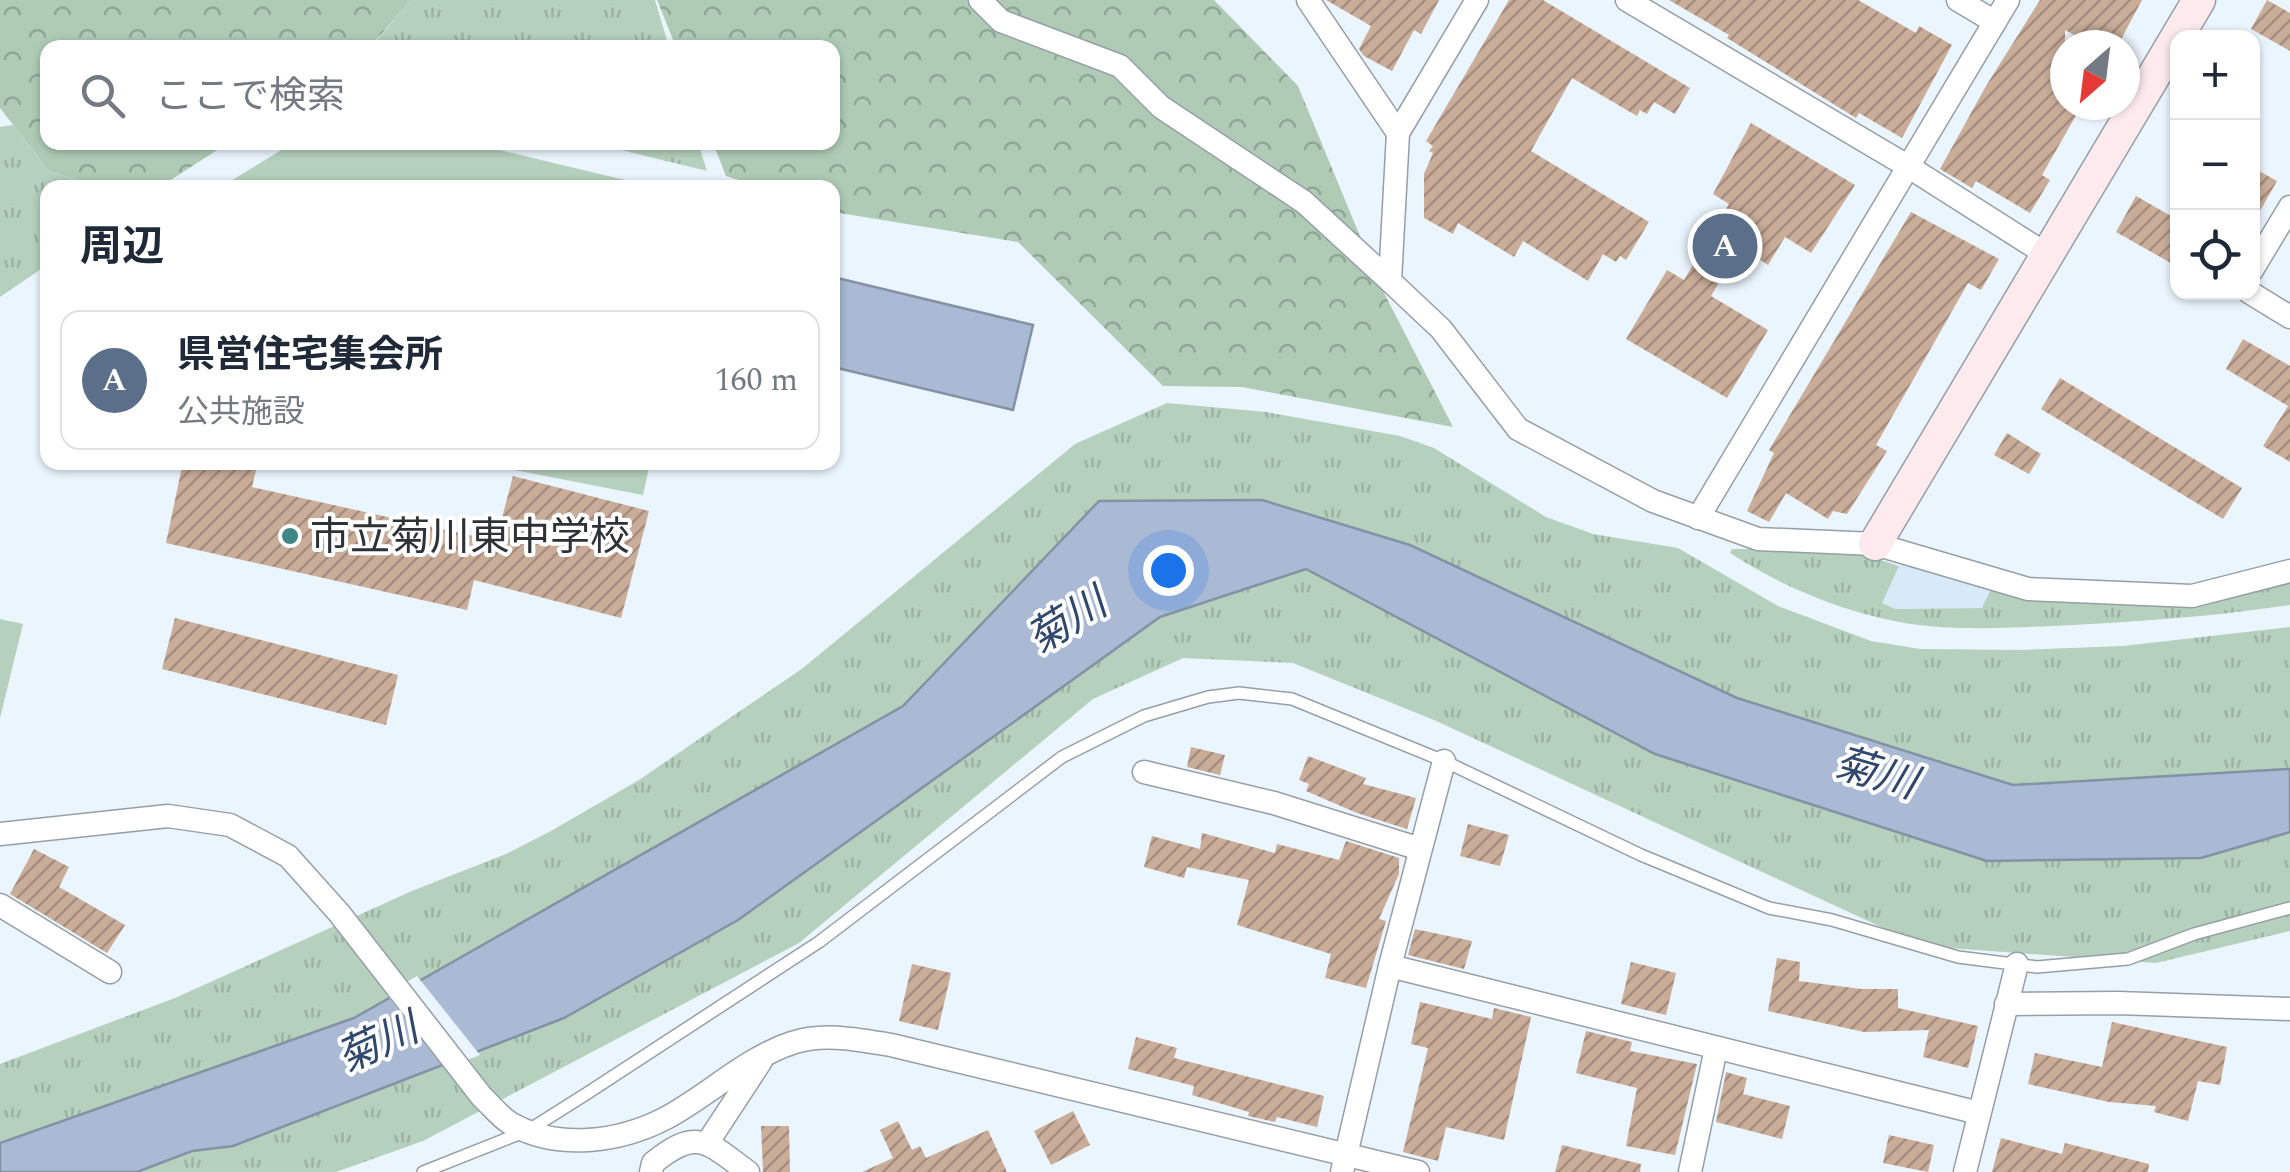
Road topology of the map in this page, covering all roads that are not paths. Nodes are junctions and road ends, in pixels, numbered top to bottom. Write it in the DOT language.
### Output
graph roads {
  1 [pos="980,0"];
  2 [pos="1308,0"];
  3 [pos="1476,0"];
  4 [pos="1626,0"];
  5 [pos="1958,0"];
  6 [pos="2008,0"];
  7 [pos="2199,0"];
  8 [pos="1995,22"];
  9 [pos="1398,133"];
  10 [pos="1909,167"];
  11 [pos="2290,207"];
  12 [pos="2049,256"];
  13 [pos="2260,257"];
  14 [pos="1390,281"];
  15 [pos="2260,299"];
  16 [pos="2290,317"];
  17 [pos="1698,518"];
  18 [pos="1876,544"];
  19 [pos="2290,571"];
  20 [pos="1444,762"];
  21 [pos="1144,772"];
  22 [pos="0,834"];
  23 [pos="1420,849"];
  24 [pos="0,905"];
  25 [pos="2290,908"];
  26 [pos="2016,964"];
  27 [pos="1390,966"];
  28 [pos="110,972"];
  29 [pos="2006,1004"];
  30 [pos="2290,1009"];
  31 [pos="1716,1048"];
  32 [pos="766,1054"];
  33 [pos="1979,1113"];
  34 [pos="519,1126"];
  35 [pos="708,1142"];
  36 [pos="1344,1163"];
  37 [pos="423,1172"];
  38 [pos="651,1172"];
  39 [pos="748,1172"];
  40 [pos="1418,1172"];
  41 [pos="1690,1172"];
  42 [pos="1965,1172"];
  1 -- 14 [label="street"];
  2 -- 9 [label="street"];
  3 -- 9 [label="street"];
  4 -- 10 [label="street"];
  5 -- 8 [label="street"];
  6 -- 8 [label="street"];
  7 -- 12 [label="street"];
  8 -- 10 [label="street"];
  9 -- 14 [label="street"];
  10 -- 12 [label="street"];
  10 -- 17 [label="street"];
  11 -- 13 [label="street"];
  12 -- 18 [label="street"];
  14 -- 17 [label="street"];
  15 -- 16 [label="street"];
  17 -- 18 [label="street"];
  18 -- 19 [label="street"];
  20 -- 23 [label="street"];
  20 -- 26 [label="lane"];
  20 -- 34 [label="lane"];
  21 -- 23 [label="street"];
  22 -- 34 [label="street"];
  23 -- 27 [label="street"];
  24 -- 28 [label="street"];
  25 -- 26 [label="lane"];
  26 -- 29 [label="street"];
  27 -- 31 [label="street"];
  27 -- 36 [label="street"];
  29 -- 30 [label="street"];
  29 -- 33 [label="street"];
  31 -- 33 [label="street"];
  31 -- 41 [label="street"];
  32 -- 34 [label="street"];
  32 -- 35 [label="street"];
  32 -- 36 [label="street"];
  33 -- 42 [label="street"];
  34 -- 37 [label="lane"];
  35 -- 38 [label="street"];
  35 -- 39 [label="street"];
  36 -- 40 [label="street"];
}
